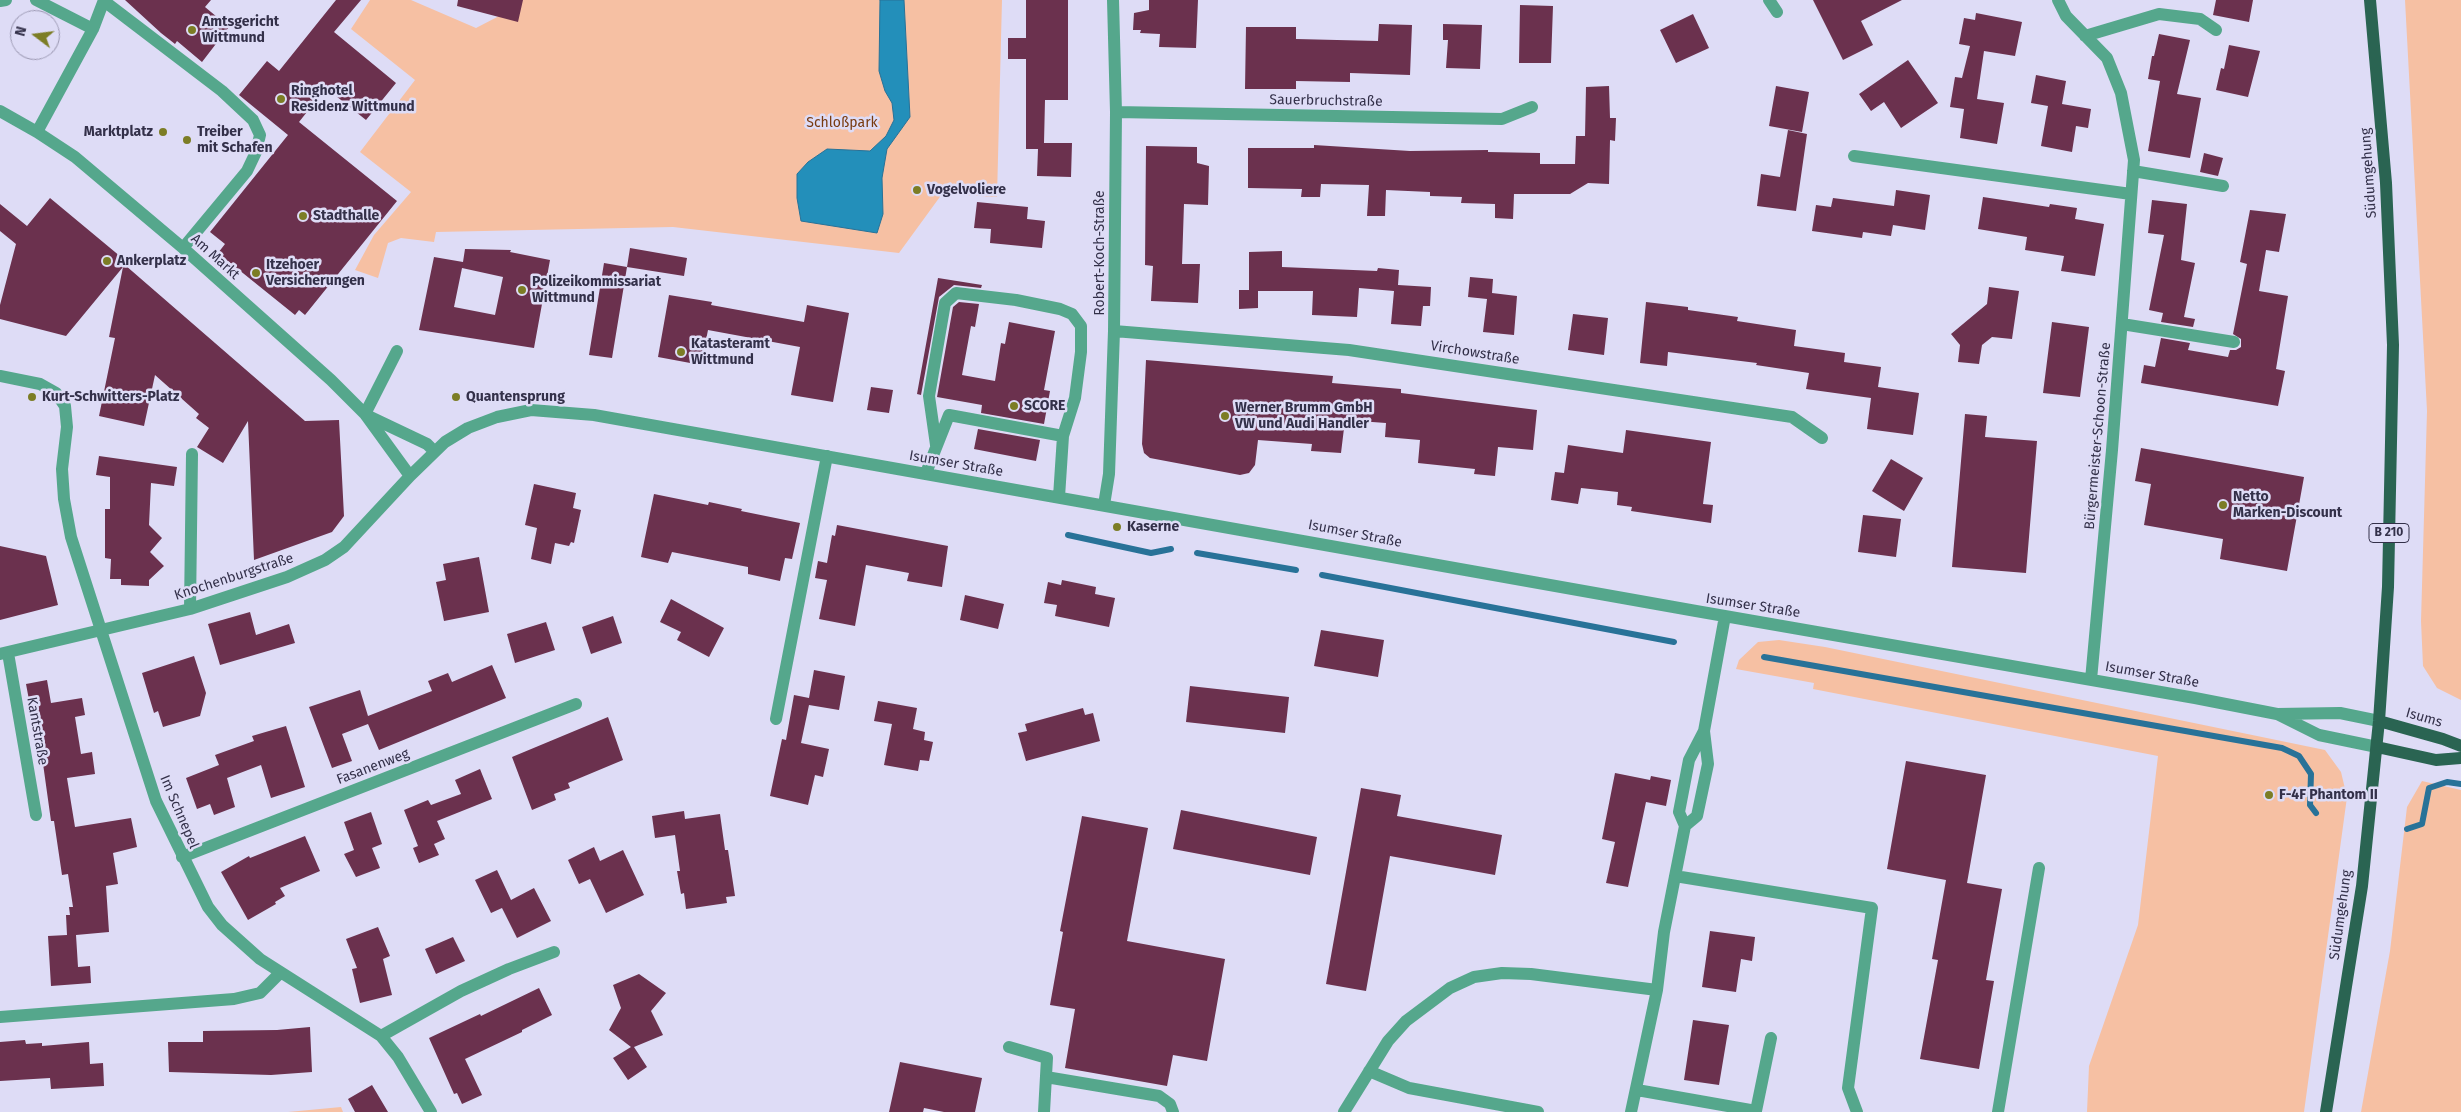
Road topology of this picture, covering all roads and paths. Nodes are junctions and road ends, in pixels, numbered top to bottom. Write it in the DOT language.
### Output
graph roads {
  1 [pos="6,0"];
  2 [pos="36,0"];
  3 [pos="104,0"];
  4 [pos="1113,0"];
  5 [pos="1769,0"];
  6 [pos="2058,0"];
  7 [pos="2370,0"];
  8 [pos="0,1"];
  9 [pos="1777,12"];
  10 [pos="93,29"];
  11 [pos="2216,30"];
  12 [pos="2085,36"];
  13 [pos="1532,107"];
  14 [pos="0,111"];
  15 [pos="1116,112"];
  16 [pos="37,132"];
  17 [pos="1854,156"];
  18 [pos="2133,171"];
  19 [pos="2222,186"];
  20 [pos="2132,194"];
  21 [pos="183,248"];
  22 [pos="2122,324"];
  23 [pos="1114,331"];
  24 [pos="2234,342"];
  25 [pos="397,351"];
  26 [pos="0,376"];
  27 [pos="365,414"];
  28 [pos="1063,436"];
  29 [pos="1822,438"];
  30 [pos="936,445"];
  31 [pos="434,451"];
  32 [pos="192,454"];
  33 [pos="827,456"];
  34 [pos="926,473"];
  35 [pos="410,476"];
  36 [pos="1059,497"];
  37 [pos="1104,506"];
  38 [pos="190,609"];
  39 [pos="1725,616"];
  40 [pos="101,631"];
  41 [pos="4,653"];
  42 [pos="2091,680"];
  43 [pos="576,704"];
  44 [pos="2277,714"];
  45 [pos="776,719"];
  46 [pos="2379,721"];
  47 [pos="1709,725"];
  48 [pos="2461,746"];
  49 [pos="2376,747"];
  50 [pos="2461,758"];
  51 [pos="36,815"];
  52 [pos="1685,826"];
  53 [pos="182,857"];
  54 [pos="2039,868"];
  55 [pos="1676,876"];
  56 [pos="554,952"];
  57 [pos="280,973"];
  58 [pos="1657,990"];
  59 [pos="0,1017"];
  60 [pos="381,1036"];
  61 [pos="1771,1038"];
  62 [pos="1009,1047"];
  63 [pos="1369,1071"];
  64 [pos="1046,1077"];
  65 [pos="1637,1090"];
  66 [pos="431,1112"];
  67 [pos="1044,1112"];
  68 [pos="1173,1112"];
  69 [pos="1344,1112"];
  70 [pos="1538,1112"];
  71 [pos="1631,1112"];
  72 [pos="1857,1112"];
  73 [pos="1998,1112"];
  74 [pos="2326,1112"];
  1 -- 8 [label="street"];
  2 -- 10 [label="street"];
  3 -- 10 [label="street"];
  3 -- 21 [label="street"];
  4 -- 15 [label="street, Robert-Koch-Straße"];
  5 -- 9 [label="street"];
  6 -- 12 [label="street"];
  7 -- 46 [label="main road, Südumgehung / B 210"];
  10 -- 16 [label="street"];
  11 -- 12 [label="street"];
  12 -- 18 [label="street, Bürgermeister-Schoon-Straße"];
  13 -- 15 [label="street, Sauerbruchstraße"];
  14 -- 16 [label="street, Am Markt"];
  15 -- 23 [label="street, Robert-Koch-Straße"];
  16 -- 21 [label="street, Am Markt"];
  17 -- 20 [label="street"];
  18 -- 19 [label="street"];
  18 -- 20 [label="street, Bürgermeister-Schoon-Straße"];
  20 -- 22 [label="street, Bürgermeister-Schoon-Straße"];
  21 -- 27 [label="street, Am Markt"];
  22 -- 24 [label="street"];
  22 -- 42 [label="street, Bürgermeister-Schoon-Straße"];
  23 -- 29 [label="street, Virchowstraße"];
  23 -- 37 [label="street, Robert-Koch-Straße"];
  25 -- 27 [label="street"];
  26 -- 40 [label="street"];
  27 -- 31 [label="street, Am Markt"];
  27 -- 35 [label="street, Am Markt"];
  28 -- 30 [label="street"];
  28 -- 30 [label="street"];
  28 -- 36 [label="street"];
  30 -- 34 [label="street"];
  31 -- 33 [label="street, Isumser Straße"];
  31 -- 35 [label="street, Knochenburgstraße"];
  32 -- 38 [label="street"];
  33 -- 34 [label="street, Isumser Straße"];
  33 -- 45 [label="street"];
  34 -- 36 [label="street, Isumser Straße"];
  35 -- 38 [label="street, Knochenburgstraße"];
  36 -- 37 [label="street, Isumser Straße"];
  37 -- 39 [label="street, Isumser Straße"];
  38 -- 40 [label="street, Knochenburgstraße"];
  39 -- 42 [label="street, Isumser Straße"];
  39 -- 47 [label="street"];
  40 -- 41 [label="street, Knochenburgstraße"];
  40 -- 53 [label="street, Im Schnepel"];
  41 -- 51 [label="street, Kantstraße"];
  42 -- 44 [label="street, Isumser Straße"];
  43 -- 53 [label="street, Fasanenweg"];
  44 -- 46 [label="street, Isumser Straße"];
  44 -- 49 [label="street, Isumser Straße"];
  46 -- 48 [label="main road, Isums"];
  46 -- 49 [label="main road, Südumgehung / B 210"];
  47 -- 52 [label="street"];
  47 -- 52 [label="street"];
  49 -- 50 [label="main road"];
  49 -- 74 [label="main road, Südumgehung / B 210"];
  52 -- 55 [label="street"];
  53 -- 57 [label="street, Im Schnepel"];
  54 -- 73 [label="street"];
  55 -- 58 [label="street"];
  55 -- 72 [label="street"];
  56 -- 60 [label="street"];
  57 -- 59 [label="street"];
  57 -- 60 [label="street, Im Schnepel"];
  58 -- 63 [label="street"];
  58 -- 65 [label="street"];
  60 -- 66 [label="street, Im Schnepel"];
  61 -- 65 [label="street"];
  62 -- 64 [label="street"];
  63 -- 69 [label="street"];
  63 -- 70 [label="street"];
  64 -- 67 [label="street"];
  64 -- 68 [label="street"];
  65 -- 71 [label="street"];
}
